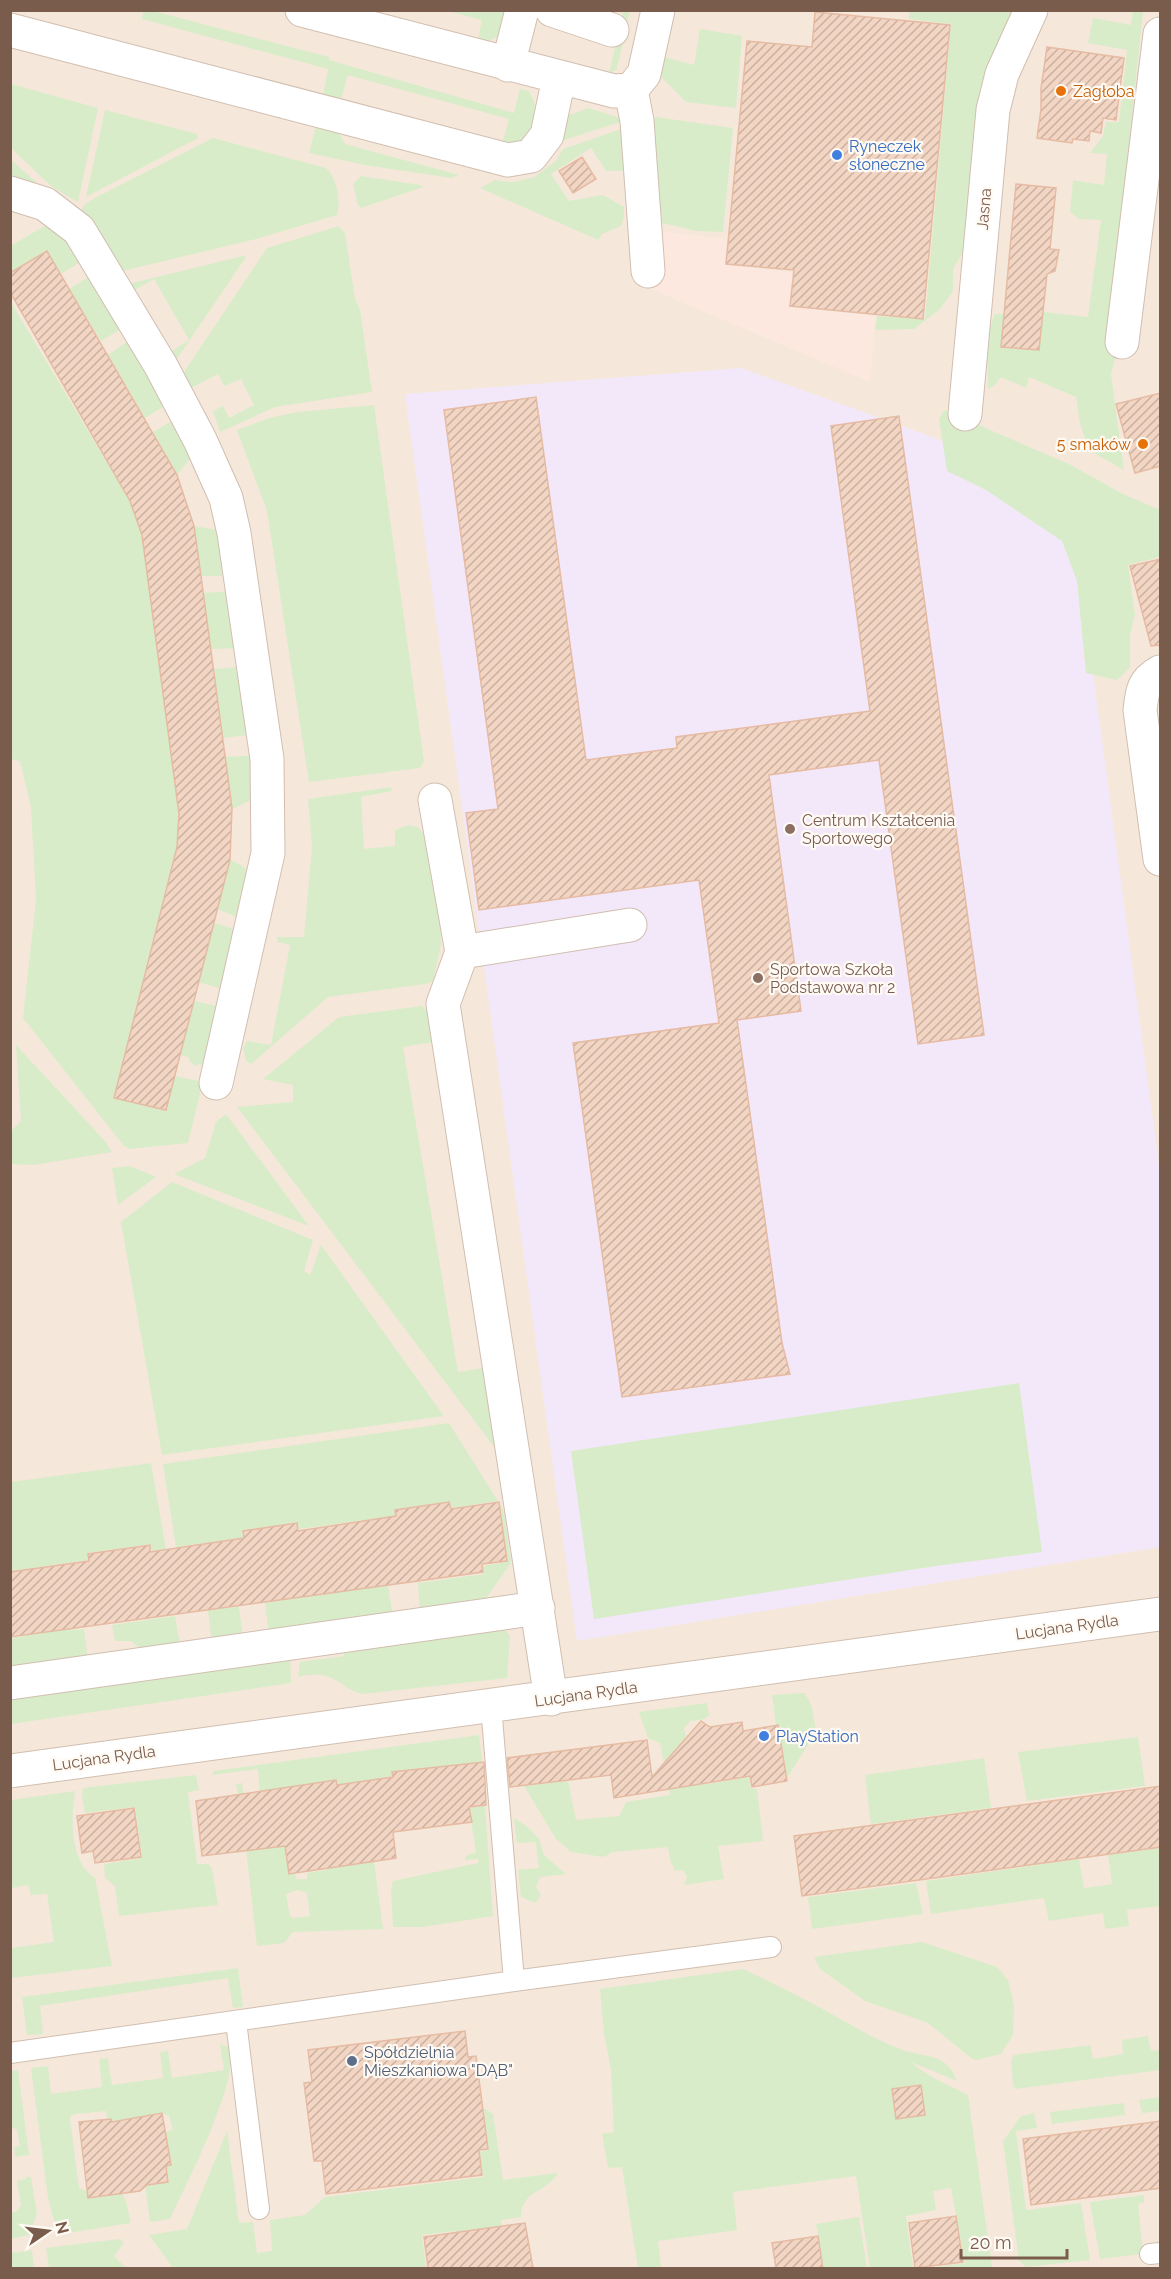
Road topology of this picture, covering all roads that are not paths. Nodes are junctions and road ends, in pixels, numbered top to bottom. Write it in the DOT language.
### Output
graph roads {
  1 [pos="302,10"];
  2 [pos="522,10"];
  3 [pos="552,10"];
  4 [pos="658,10"];
  5 [pos="1030,10"];
  6 [pos="10,30"];
  7 [pos="612,30"];
  8 [pos="1161,34"];
  9 [pos="508,65"];
  10 [pos="1158,73"];
  11 [pos="559,78"];
  12 [pos="630,90"];
  13 [pos="10,193"];
  14 [pos="648,271"];
  15 [pos="1122,342"];
  16 [pos="965,414"];
  17 [pos="1161,672"];
  18 [pos="435,800"];
  19 [pos="1161,859"];
  20 [pos="630,925"];
  21 [pos="462,952"];
  22 [pos="216,1083"];
  23 [pos="538,1608"];
  24 [pos="1161,1614"];
  25 [pos="10,1683"];
  26 [pos="551,1699"];
  27 [pos="490,1706"];
  28 [pos="10,1771"];
  29 [pos="771,1947"];
  30 [pos="514,1981"];
  31 [pos="236,2020"];
  32 [pos="10,2052"];
  33 [pos="259,2209"];
  1 -- 9 [label="street"];
  2 -- 9 [label="street"];
  3 -- 7 [label="street"];
  4 -- 12 [label="street"];
  5 -- 16 [label="street, Jasna"];
  6 -- 11 [label="street"];
  8 -- 10 [label="street"];
  9 -- 11 [label="street"];
  10 -- 15 [label="street"];
  11 -- 12 [label="street"];
  12 -- 14 [label="street"];
  13 -- 22 [label="street"];
  17 -- 19 [label="street"];
  18 -- 21 [label="street"];
  20 -- 21 [label="street"];
  21 -- 23 [label="street"];
  23 -- 25 [label="street"];
  23 -- 26 [label="street"];
  24 -- 26 [label="street, Lucjana Rydla"];
  26 -- 27 [label="street, Lucjana Rydla"];
  27 -- 28 [label="street, Lucjana Rydla"];
  27 -- 30 [label="lane"];
  29 -- 30 [label="lane"];
  30 -- 31 [label="lane"];
  31 -- 32 [label="lane"];
  31 -- 33 [label="lane"];
}
